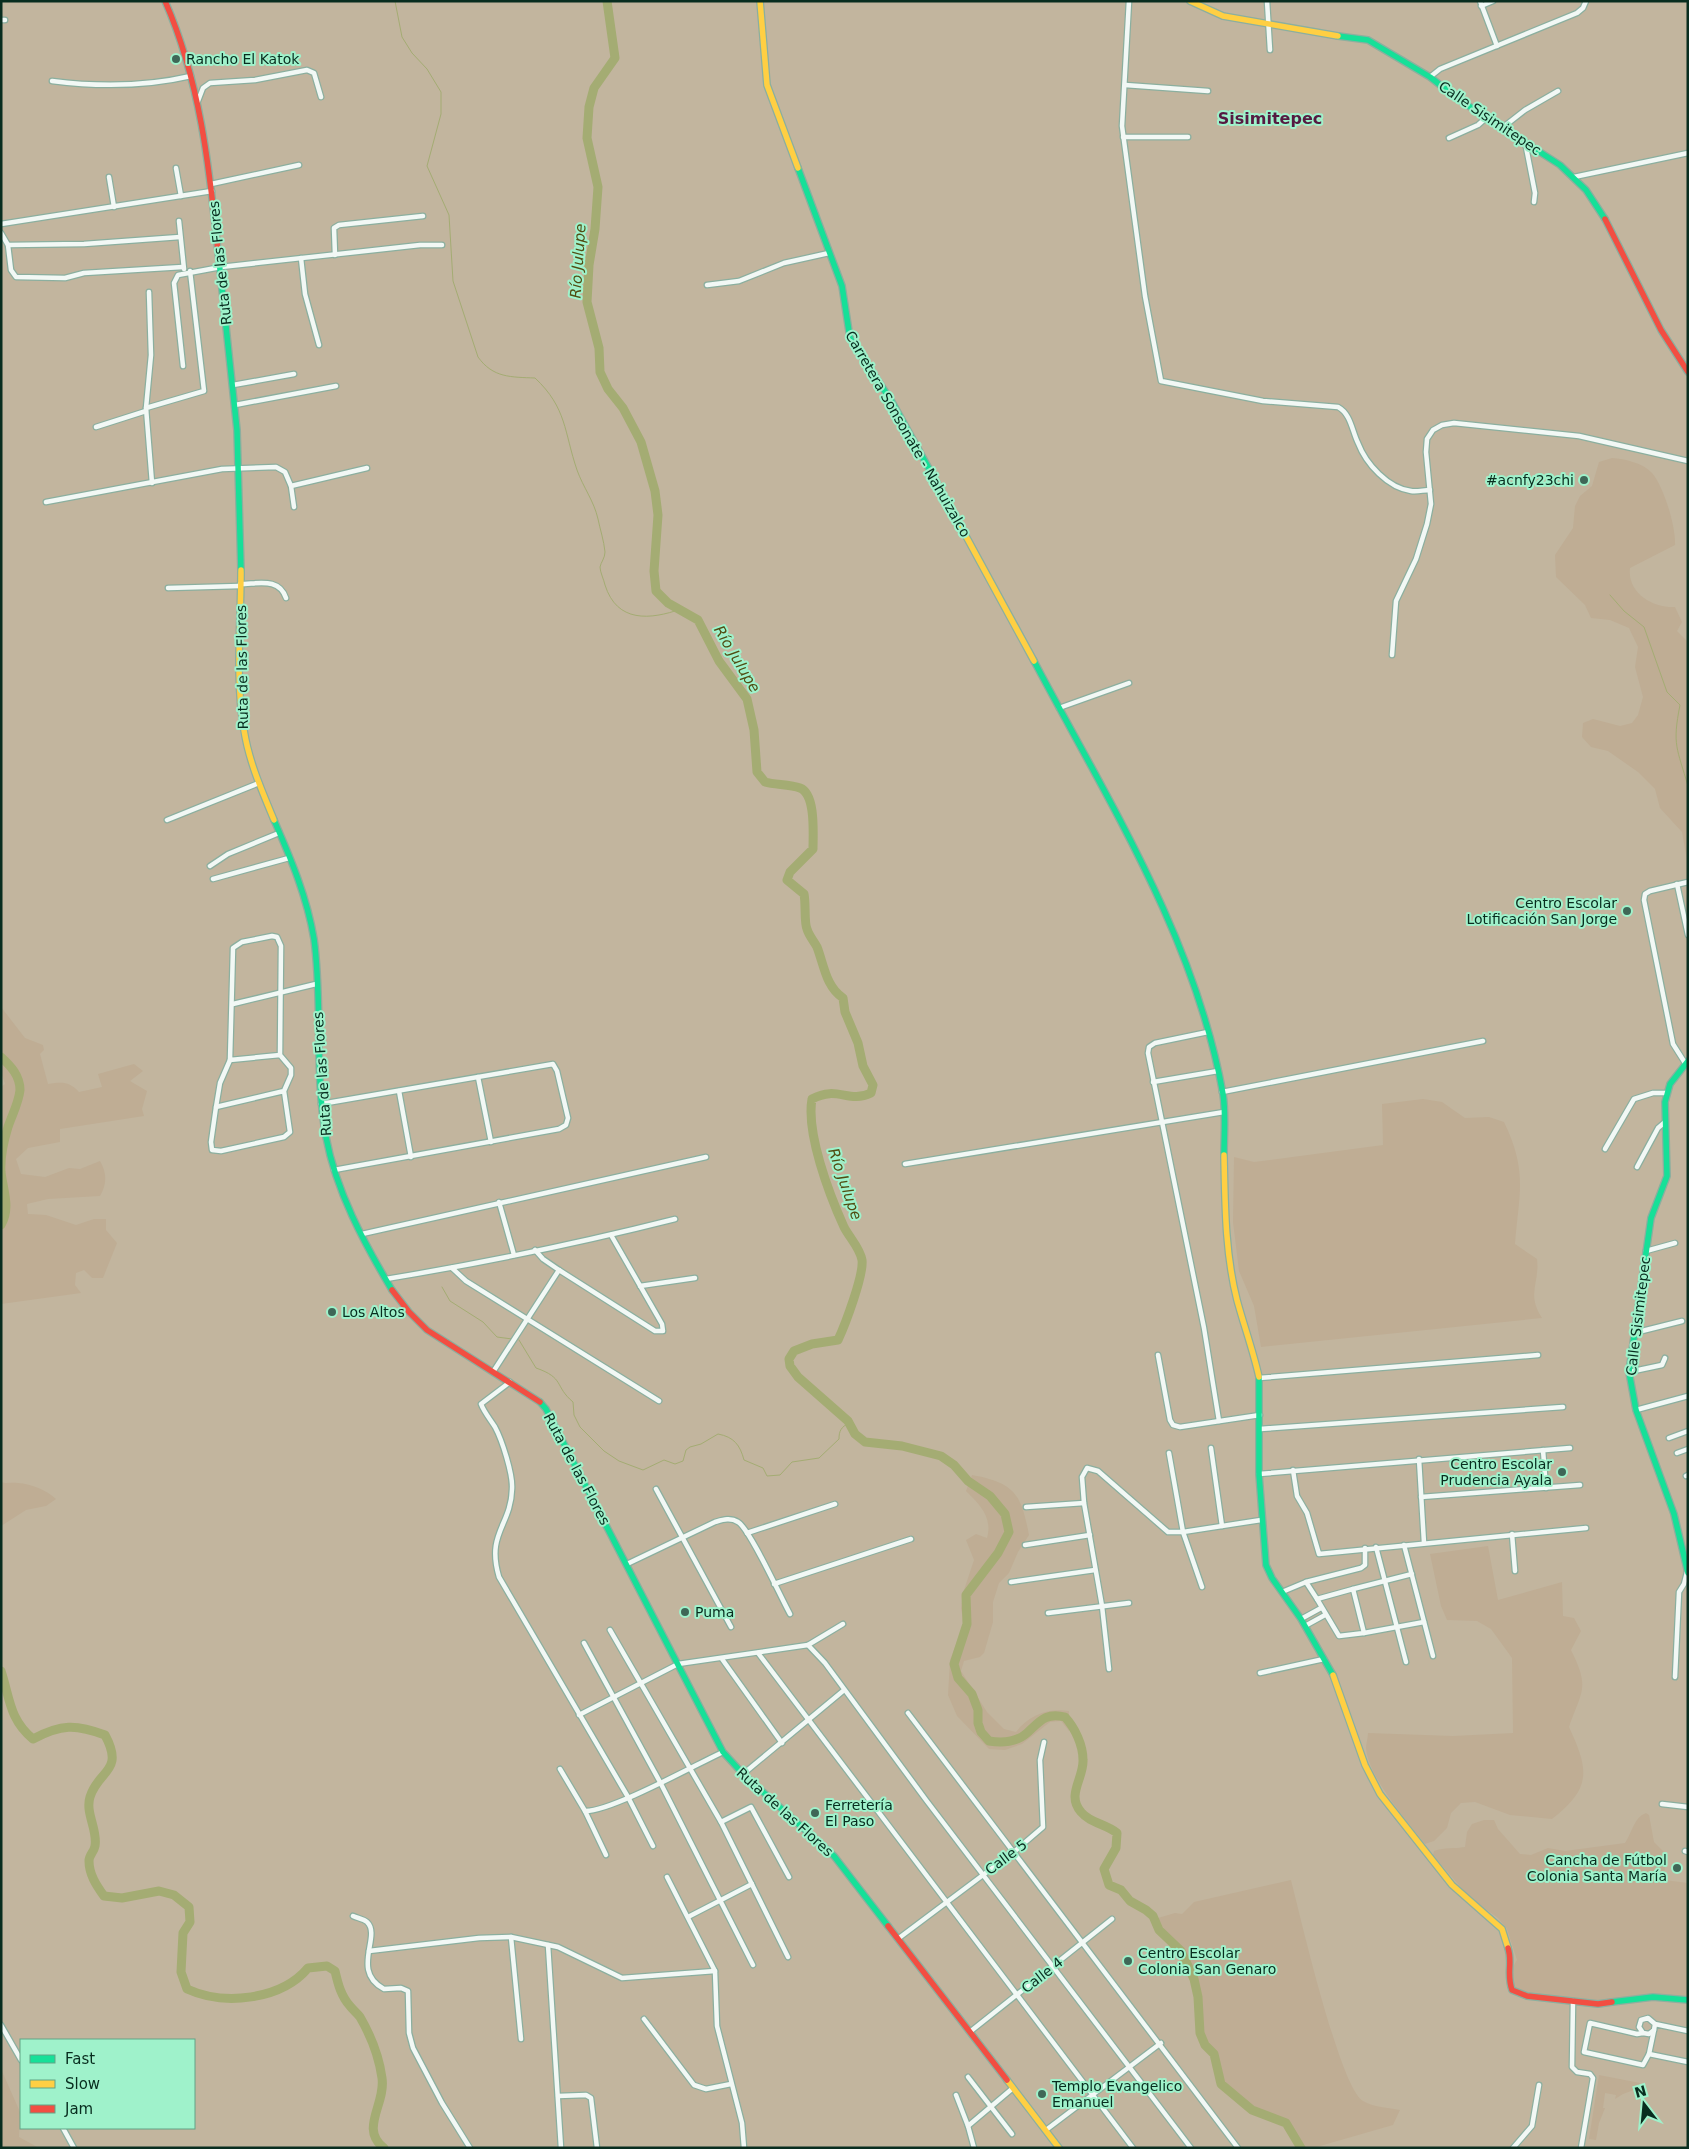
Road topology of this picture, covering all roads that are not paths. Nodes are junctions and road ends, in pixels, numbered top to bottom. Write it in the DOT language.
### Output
graph roads {
  1 [pos="165,1"];
  2 [pos="760,1"];
  3 [pos="1130,1"];
  4 [pos="1190,1"];
  5 [pos="1267,1"];
  6 [pos="1493,1"];
  7 [pos="1586,1"];
  8 [pos="1481,3"];
  9 [pos="1268,23"];
  10 [pos="1497,46"];
  11 [pos="1270,50"];
  12 [pos="191,76"];
  13 [pos="1430,77"];
  14 [pos="52,81"];
  15 [pos="1125,85"];
  16 [pos="1208,90"];
  17 [pos="1558,90"];
  18 [pos="321,96"];
  19 [pos="197,102"];
  20 [pos="1486,118"];
  21 [pos="1502,128"];
  22 [pos="1124,136"];
  23 [pos="1188,137"];
  24 [pos="1449,138"];
  25 [pos="1525,142"];
  26 [pos="1688,152"];
  27 [pos="298,166"];
  28 [pos="176,168"];
  29 [pos="109,177"];
  30 [pos="1574,177"];
  31 [pos="211,184"];
  32 [pos="212,191"];
  33 [pos="181,196"];
  34 [pos="1534,202"];
  35 [pos="114,207"];
  36 [pos="423,216"];
  37 [pos="179,221"];
  38 [pos="1,224"];
  39 [pos="1,233"];
  40 [pos="180,237"];
  41 [pos="8,245"];
  42 [pos="442,246"];
  43 [pos="829,252"];
  44 [pos="334,255"];
  45 [pos="301,258"];
  46 [pos="221,267"];
  47 [pos="186,270"];
  48 [pos="708,284"];
  49 [pos="149,292"];
  50 [pos="320,345"];
  51 [pos="183,366"];
  52 [pos="1688,372"];
  53 [pos="294,374"];
  54 [pos="232,385"];
  55 [pos="336,386"];
  56 [pos="234,405"];
  57 [pos="146,410"];
  58 [pos="96,427"];
  59 [pos="1688,461"];
  60 [pos="368,468"];
  61 [pos="238,469"];
  62 [pos="152,483"];
  63 [pos="291,486"];
  64 [pos="1430,490"];
  65 [pos="46,502"];
  66 [pos="294,507"];
  67 [pos="240,585"];
  68 [pos="168,588"];
  69 [pos="286,598"];
  70 [pos="1392,655"];
  71 [pos="1129,683"];
  72 [pos="1059,708"];
  73 [pos="259,783"];
  74 [pos="167,820"];
  75 [pos="279,833"];
  76 [pos="289,858"];
  77 [pos="210,866"];
  78 [pos="213,879"];
  79 [pos="1688,882"];
  80 [pos="1677,884"];
  81 [pos="1688,935"];
  82 [pos="316,984"];
  83 [pos="280,992"];
  84 [pos="233,1004"];
  85 [pos="1208,1032"];
  86 [pos="1483,1041"];
  87 [pos="280,1055"];
  88 [pos="230,1060"];
  89 [pos="1686,1062"];
  90 [pos="1218,1071"];
  91 [pos="478,1078"];
  92 [pos="1153,1082"];
  93 [pos="284,1091"];
  94 [pos="399,1092"];
  95 [pos="1222,1092"];
  96 [pos="1666,1093"];
  97 [pos="322,1104"];
  98 [pos="216,1107"];
  99 [pos="1224,1112"];
  100 [pos="1161,1121"];
  101 [pos="1665,1122"];
  102 [pos="491,1142"];
  103 [pos="1605,1149"];
  104 [pos="411,1157"];
  105 [pos="706,1157"];
  106 [pos="905,1164"];
  107 [pos="1638,1167"];
  108 [pos="334,1170"];
  109 [pos="499,1202"];
  110 [pos="675,1219"];
  111 [pos="362,1234"];
  112 [pos="611,1236"];
  113 [pos="1675,1243"];
  114 [pos="535,1250"];
  115 [pos="1646,1251"];
  116 [pos="514,1255"];
  117 [pos="452,1268"];
  118 [pos="559,1270"];
  119 [pos="695,1278"];
  120 [pos="386,1279"];
  121 [pos="640,1286"];
  122 [pos="529,1318"];
  123 [pos="1682,1321"];
  124 [pos="1634,1333"];
  125 [pos="1158,1355"];
  126 [pos="1538,1355"];
  127 [pos="1665,1358"];
  128 [pos="493,1372"];
  129 [pos="1628,1372"];
  130 [pos="1259,1378"];
  131 [pos="510,1382"];
  132 [pos="1688,1396"];
  133 [pos="659,1401"];
  134 [pos="1563,1407"];
  135 [pos="1636,1410"];
  136 [pos="1260,1416"];
  137 [pos="1219,1421"];
  138 [pos="1260,1429"];
  139 [pos="1688,1432"];
  140 [pos="1669,1438"];
  141 [pos="1211,1448"];
  142 [pos="1570,1448"];
  143 [pos="1688,1449"];
  144 [pos="1543,1450"];
  145 [pos="1677,1452"];
  146 [pos="1169,1453"];
  147 [pos="1419,1459"];
  148 [pos="1293,1470"];
  149 [pos="1259,1474"];
  150 [pos="1580,1485"];
  151 [pos="1546,1488"];
  152 [pos="656,1489"];
  153 [pos="1421,1497"];
  154 [pos="1084,1503"];
  155 [pos="834,1504"];
  156 [pos="1026,1507"];
  157 [pos="1261,1520"];
  158 [pos="1222,1526"];
  159 [pos="1586,1528"];
  160 [pos="1183,1532"];
  161 [pos="747,1533"];
  162 [pos="1512,1534"];
  163 [pos="1090,1535"];
  164 [pos="684,1538"];
  165 [pos="911,1539"];
  166 [pos="1424,1543"];
  167 [pos="1025,1545"];
  168 [pos="1404,1545"];
  169 [pos="1376,1547"];
  170 [pos="1365,1548"];
  171 [pos="627,1564"];
  172 [pos="1095,1570"];
  173 [pos="1515,1571"];
  174 [pos="1687,1573"];
  175 [pos="1412,1574"];
  176 [pos="1386,1581"];
  177 [pos="1011,1582"];
  178 [pos="1306,1582"];
  179 [pos="774,1584"];
  180 [pos="1202,1587"];
  181 [pos="1353,1589"];
  182 [pos="1282,1592"];
  183 [pos="1317,1599"];
  184 [pos="1129,1603"];
  185 [pos="1102,1606"];
  186 [pos="1321,1608"];
  187 [pos="1048,1613"];
  188 [pos="790,1614"];
  189 [pos="1325,1614"];
  190 [pos="1301,1619"];
  191 [pos="1424,1622"];
  192 [pos="843,1624"];
  193 [pos="1305,1626"];
  194 [pos="731,1627"];
  195 [pos="1398,1627"];
  196 [pos="610,1630"];
  197 [pos="1364,1633"];
  198 [pos="584,1642"];
  199 [pos="808,1645"];
  200 [pos="758,1653"];
  201 [pos="1433,1656"];
  202 [pos="722,1659"];
  203 [pos="1324,1659"];
  204 [pos="1406,1662"];
  205 [pos="678,1664"];
  206 [pos="1109,1669"];
  207 [pos="1260,1673"];
  208 [pos="1676,1677"];
  209 [pos="641,1684"];
  210 [pos="843,1691"];
  211 [pos="614,1698"];
  212 [pos="908,1713"];
  213 [pos="578,1715"];
  214 [pos="810,1720"];
  215 [pos="1044,1742"];
  216 [pos="782,1743"];
  217 [pos="723,1752"];
  218 [pos="690,1767"];
  219 [pos="560,1769"];
  220 [pos="743,1774"];
  221 [pos="660,1782"];
  222 [pos="628,1797"];
  223 [pos="1662,1804"];
  224 [pos="1688,1806"];
  225 [pos="585,1811"];
  226 [pos="721,1822"];
  227 [pos="653,1846"];
  228 [pos="1015,1851"];
  229 [pos="606,1855"];
  230 [pos="984,1874"];
  231 [pos="789,1876"];
  232 [pos="667,1877"];
  233 [pos="752,1884"];
  234 [pos="720,1901"];
  235 [pos="947,1902"];
  236 [pos="353,1916"];
  237 [pos="688,1917"];
  238 [pos="1112,1919"];
  239 [pos="511,1937"];
  240 [pos="899,1938"];
  241 [pos="1084,1942"];
  242 [pos="548,1945"];
  243 [pos="369,1951"];
  244 [pos="788,1957"];
  245 [pos="753,1965"];
  246 [pos="1053,1966"];
  247 [pos="715,1971"];
  248 [pos="1016,1995"];
  249 [pos="1688,2000"];
  250 [pos="1574,2001"];
  251 [pos="644,2019"];
  252 [pos="1655,2024"];
  253 [pos="1,2026"];
  254 [pos="1639,2027"];
  255 [pos="1654,2030"];
  256 [pos="971,2031"];
  257 [pos="1630,2031"];
  258 [pos="1688,2031"];
  259 [pos="1644,2034"];
  260 [pos="521,2040"];
  261 [pos="1160,2043"];
  262 [pos="1651,2043"];
  263 [pos="1649,2054"];
  264 [pos="20,2058"];
  265 [pos="1688,2062"];
  266 [pos="1130,2066"];
  267 [pos="968,2077"];
  268 [pos="731,2084"];
  269 [pos="1540,2085"];
  270 [pos="1014,2088"];
  271 [pos="1094,2094"];
  272 [pos="956,2095"];
  273 [pos="558,2096"];
  274 [pos="992,2108"];
  275 [pos="968,2126"];
  276 [pos="64,2129"];
  277 [pos="1046,2130"];
  278 [pos="1012,2134"];
  279 [pos="74,2148"];
  280 [pos="470,2148"];
  281 [pos="561,2148"];
  282 [pos="597,2148"];
  283 [pos="744,2148"];
  284 [pos="974,2148"];
  285 [pos="1059,2148"];
  286 [pos="1133,2148"];
  287 [pos="1191,2148"];
  288 [pos="1238,2148"];
  289 [pos="1513,2148"];
  290 [pos="1581,2148"];
  1 -- 12 [label="street, Ruta de las Flores"];
  2 -- 43 [label="street, Carretera Sonsonate - Nahuizalco"];
  3 -- 15 [label="street"];
  4 -- 9 [label="street, Calle Sisimitepec"];
  5 -- 9 [label="street"];
  6 -- 8 [label="street"];
  7 -- 10 [label="street"];
  8 -- 10 [label="street"];
  9 -- 11 [label="street"];
  9 -- 13 [label="street, Calle Sisimitepec"];
  10 -- 13 [label="street"];
  12 -- 14 [label="street"];
  12 -- 19 [label="street, Ruta de las Flores"];
  13 -- 20 [label="street, Calle Sisimitepec"];
  15 -- 16 [label="street"];
  15 -- 22 [label="street"];
  17 -- 21 [label="street"];
  18 -- 19 [label="street"];
  19 -- 31 [label="street, Ruta de las Flores"];
  20 -- 21 [label="street, Calle Sisimitepec"];
  20 -- 24 [label="street"];
  21 -- 25 [label="street, Calle Sisimitepec"];
  22 -- 23 [label="street"];
  22 -- 64 [label="street"];
  25 -- 30 [label="street, Calle Sisimitepec"];
  25 -- 34 [label="street"];
  26 -- 30 [label="street"];
  27 -- 31 [label="street"];
  28 -- 33 [label="street"];
  29 -- 35 [label="street"];
  30 -- 52 [label="street, Calle Sisimitepec"];
  31 -- 32 [label="street, Ruta de las Flores"];
  32 -- 33 [label="street"];
  32 -- 46 [label="street, Ruta de las Flores"];
  33 -- 35 [label="street"];
  35 -- 38 [label="street"];
  36 -- 44 [label="street"];
  37 -- 40 [label="street"];
  39 -- 41 [label="street"];
  40 -- 41 [label="street"];
  40 -- 47 [label="street"];
  41 -- 47 [label="street"];
  42 -- 44 [label="street"];
  43 -- 48 [label="street"];
  43 -- 72 [label="street, Carretera Sonsonate - Nahuizalco"];
  44 -- 45 [label="street"];
  45 -- 46 [label="street"];
  45 -- 50 [label="street"];
  46 -- 47 [label="street"];
  46 -- 54 [label="street, Ruta de las Flores"];
  47 -- 51 [label="street"];
  47 -- 57 [label="street"];
  49 -- 57 [label="street"];
  53 -- 54 [label="street"];
  54 -- 56 [label="street, Ruta de las Flores"];
  55 -- 56 [label="street"];
  56 -- 61 [label="street, Ruta de las Flores"];
  57 -- 58 [label="street"];
  57 -- 62 [label="street"];
  59 -- 64 [label="street"];
  60 -- 63 [label="street"];
  61 -- 62 [label="street"];
  61 -- 63 [label="street"];
  61 -- 67 [label="street, Ruta de las Flores"];
  62 -- 65 [label="street"];
  63 -- 66 [label="street"];
  64 -- 70 [label="street"];
  67 -- 68 [label="street"];
  67 -- 69 [label="street"];
  67 -- 73 [label="street, Ruta de las Flores"];
  71 -- 72 [label="street"];
  72 -- 85 [label="street, Carretera Sonsonate - Nahuizalco"];
  73 -- 74 [label="street"];
  73 -- 75 [label="street, Ruta de las Flores"];
  75 -- 76 [label="street, Ruta de las Flores"];
  75 -- 77 [label="street"];
  76 -- 78 [label="street"];
  76 -- 82 [label="street, Ruta de las Flores"];
  79 -- 80 [label="street"];
  80 -- 81 [label="street"];
  80 -- 89 [label="street"];
  82 -- 83 [label="street"];
  82 -- 97 [label="street, Ruta de las Flores"];
  83 -- 84 [label="street"];
  83 -- 84 [label="street"];
  83 -- 87 [label="street"];
  84 -- 88 [label="street"];
  85 -- 90 [label="street, Carretera Sonsonate - Nahuizalco"];
  85 -- 92 [label="street"];
  86 -- 95 [label="street"];
  87 -- 88 [label="street"];
  87 -- 93 [label="street"];
  88 -- 98 [label="street"];
  89 -- 96 [label="street, Calle Sisimitepec"];
  90 -- 92 [label="street"];
  90 -- 95 [label="street, Carretera Sonsonate - Nahuizalco"];
  91 -- 94 [label="street"];
  91 -- 102 [label="street"];
  91 -- 102 [label="street"];
  92 -- 100 [label="street"];
  93 -- 98 [label="street"];
  93 -- 98 [label="street"];
  94 -- 97 [label="street"];
  94 -- 104 [label="street"];
  95 -- 99 [label="street, Carretera Sonsonate - Nahuizalco"];
  96 -- 101 [label="street, Calle Sisimitepec"];
  96 -- 103 [label="street"];
  97 -- 108 [label="street, Ruta de las Flores"];
  99 -- 100 [label="street"];
  99 -- 130 [label="street, Carretera Sonsonate - Nahuizalco"];
  100 -- 106 [label="street"];
  100 -- 137 [label="street"];
  101 -- 107 [label="street"];
  101 -- 115 [label="street, Calle Sisimitepec"];
  102 -- 104 [label="street"];
  104 -- 108 [label="street"];
  105 -- 109 [label="street"];
  108 -- 111 [label="street, Ruta de las Flores"];
  109 -- 111 [label="street"];
  109 -- 116 [label="street"];
  110 -- 112 [label="street"];
  111 -- 120 [label="street, Ruta de las Flores"];
  112 -- 114 [label="street"];
  112 -- 121 [label="street"];
  113 -- 115 [label="street"];
  114 -- 116 [label="street"];
  114 -- 118 [label="street"];
  115 -- 124 [label="street, Calle Sisimitepec"];
  116 -- 117 [label="street"];
  117 -- 120 [label="street"];
  117 -- 122 [label="street"];
  118 -- 121 [label="street"];
  118 -- 122 [label="street"];
  119 -- 121 [label="street"];
  120 -- 128 [label="street, Ruta de las Flores"];
  122 -- 128 [label="street"];
  122 -- 133 [label="street"];
  123 -- 124 [label="street"];
  124 -- 129 [label="street, Calle Sisimitepec"];
  125 -- 137 [label="street"];
  126 -- 130 [label="street"];
  127 -- 129 [label="street"];
  128 -- 131 [label="street, Ruta de las Flores"];
  129 -- 135 [label="street, Calle Sisimitepec"];
  130 -- 136 [label="street, Carretera Sonsonate - Nahuizalco"];
  131 -- 171 [label="street, Ruta de las Flores"];
  131 -- 213 [label="street"];
  132 -- 135 [label="street"];
  134 -- 138 [label="street"];
  135 -- 174 [label="street, Calle Sisimitepec"];
  136 -- 137 [label="street"];
  136 -- 138 [label="street, Carretera Sonsonate - Nahuizalco"];
  138 -- 149 [label="street, Carretera Sonsonate - Nahuizalco"];
  139 -- 140 [label="street"];
  141 -- 158 [label="street"];
  142 -- 144 [label="street"];
  143 -- 145 [label="street"];
  144 -- 147 [label="street"];
  144 -- 151 [label="street"];
  146 -- 160 [label="street"];
  147 -- 148 [label="street"];
  147 -- 153 [label="street"];
  148 -- 149 [label="street"];
  148 -- 170 [label="street"];
  149 -- 157 [label="street, Carretera Sonsonate - Nahuizalco"];
  150 -- 151 [label="street"];
  151 -- 153 [label="street"];
  152 -- 164 [label="street"];
  153 -- 166 [label="street"];
  154 -- 156 [label="street"];
  154 -- 160 [label="street"];
  154 -- 163 [label="street"];
  155 -- 161 [label="street"];
  157 -- 158 [label="street"];
  157 -- 182 [label="street, Carretera Sonsonate - Nahuizalco"];
  158 -- 160 [label="street"];
  159 -- 162 [label="street"];
  160 -- 180 [label="street"];
  161 -- 164 [label="street"];
  161 -- 179 [label="street"];
  162 -- 166 [label="street"];
  162 -- 173 [label="street"];
  163 -- 167 [label="street"];
  163 -- 172 [label="street"];
  164 -- 171 [label="street"];
  164 -- 194 [label="street"];
  165 -- 179 [label="street"];
  166 -- 168 [label="street"];
  168 -- 169 [label="street"];
  168 -- 175 [label="street"];
  169 -- 170 [label="street"];
  169 -- 176 [label="street"];
  170 -- 178 [label="street"];
  171 -- 205 [label="street, Ruta de las Flores"];
  172 -- 177 [label="street"];
  172 -- 185 [label="street"];
  174 -- 208 [label="street"];
  175 -- 176 [label="street"];
  175 -- 191 [label="street"];
  176 -- 181 [label="street"];
  176 -- 195 [label="street"];
  178 -- 182 [label="street"];
  178 -- 183 [label="street"];
  179 -- 188 [label="street"];
  181 -- 183 [label="street"];
  181 -- 197 [label="street"];
  182 -- 190 [label="street, Carretera Sonsonate - Nahuizalco"];
  183 -- 186 [label="street"];
  184 -- 185 [label="street"];
  185 -- 187 [label="street"];
  185 -- 206 [label="street"];
  186 -- 189 [label="street"];
  186 -- 190 [label="street"];
  189 -- 193 [label="street"];
  189 -- 197 [label="street"];
  190 -- 193 [label="street, Carretera Sonsonate - Nahuizalco"];
  191 -- 195 [label="street"];
  191 -- 201 [label="street"];
  192 -- 199 [label="street"];
  193 -- 203 [label="street, Carretera Sonsonate - Nahuizalco"];
  195 -- 197 [label="street"];
  195 -- 204 [label="street"];
  196 -- 209 [label="street"];
  198 -- 211 [label="street"];
  199 -- 200 [label="street"];
  199 -- 210 [label="street"];
  200 -- 202 [label="street"];
  200 -- 214 [label="street"];
  202 -- 205 [label="street"];
  202 -- 216 [label="street"];
  203 -- 207 [label="street"];
  203 -- 250 [label="street, Carretera Sonsonate - Nahuizalco"];
  205 -- 209 [label="street"];
  205 -- 217 [label="street, Ruta de las Flores"];
  209 -- 211 [label="street"];
  209 -- 218 [label="street"];
  210 -- 214 [label="street"];
  210 -- 230 [label="street"];
  211 -- 213 [label="street"];
  211 -- 221 [label="street"];
  212 -- 228 [label="street"];
  213 -- 222 [label="street"];
  214 -- 216 [label="street"];
  214 -- 235 [label="street"];
  215 -- 228 [label="street, Calle 5"];
  216 -- 220 [label="street"];
  217 -- 218 [label="street"];
  217 -- 220 [label="street, Ruta de las Flores"];
  218 -- 221 [label="street"];
  218 -- 226 [label="street"];
  219 -- 225 [label="street"];
  220 -- 240 [label="street, Ruta de las Flores"];
  221 -- 222 [label="street"];
  221 -- 234 [label="street"];
  222 -- 225 [label="street"];
  222 -- 227 [label="street"];
  223 -- 224 [label="street"];
  225 -- 229 [label="street"];
  226 -- 231 [label="street"];
  226 -- 233 [label="street"];
  228 -- 230 [label="street, Calle 5"];
  228 -- 241 [label="street"];
  230 -- 235 [label="street, Calle 5"];
  230 -- 246 [label="street"];
  232 -- 237 [label="street"];
  233 -- 234 [label="street"];
  233 -- 244 [label="street"];
  234 -- 237 [label="street"];
  234 -- 245 [label="street"];
  235 -- 240 [label="street, Calle 5"];
  235 -- 248 [label="street"];
  236 -- 243 [label="street"];
  237 -- 247 [label="street"];
  238 -- 241 [label="street, Calle 4"];
  239 -- 242 [label="street"];
  239 -- 243 [label="street"];
  239 -- 260 [label="street"];
  240 -- 256 [label="street, Ruta de las Flores"];
  241 -- 246 [label="street, Calle 4"];
  241 -- 261 [label="street"];
  242 -- 247 [label="street"];
  242 -- 273 [label="street"];
  243 -- 280 [label="street"];
  246 -- 248 [label="street, Calle 4"];
  246 -- 266 [label="street"];
  247 -- 268 [label="street"];
  248 -- 256 [label="street, Calle 4"];
  248 -- 271 [label="street"];
  249 -- 250 [label="street"];
  250 -- 290 [label="street"];
  251 -- 268 [label="street"];
  252 -- 254 [label="street"];
  252 -- 255 [label="street"];
  252 -- 258 [label="street"];
  253 -- 264 [label="street"];
  254 -- 257 [label="street"];
  254 -- 259 [label="street"];
  255 -- 259 [label="street"];
  255 -- 262 [label="street"];
  256 -- 270 [label="street, Ruta de las Flores"];
  257 -- 259 [label="street"];
  257 -- 263 [label="street"];
  259 -- 262 [label="street"];
  261 -- 266 [label="street"];
  261 -- 288 [label="street"];
  262 -- 263 [label="street"];
  263 -- 265 [label="street"];
  266 -- 271 [label="street"];
  266 -- 287 [label="street"];
  267 -- 274 [label="street"];
  268 -- 283 [label="street"];
  269 -- 289 [label="street"];
  270 -- 274 [label="street"];
  270 -- 277 [label="street, Ruta de las Flores"];
  271 -- 277 [label="street"];
  271 -- 286 [label="street"];
  272 -- 275 [label="street"];
  273 -- 281 [label="street"];
  273 -- 282 [label="street"];
  274 -- 275 [label="street"];
  274 -- 278 [label="street"];
  275 -- 284 [label="street"];
  276 -- 279 [label="street"];
  277 -- 285 [label="street, Ruta de las Flores"];
}
